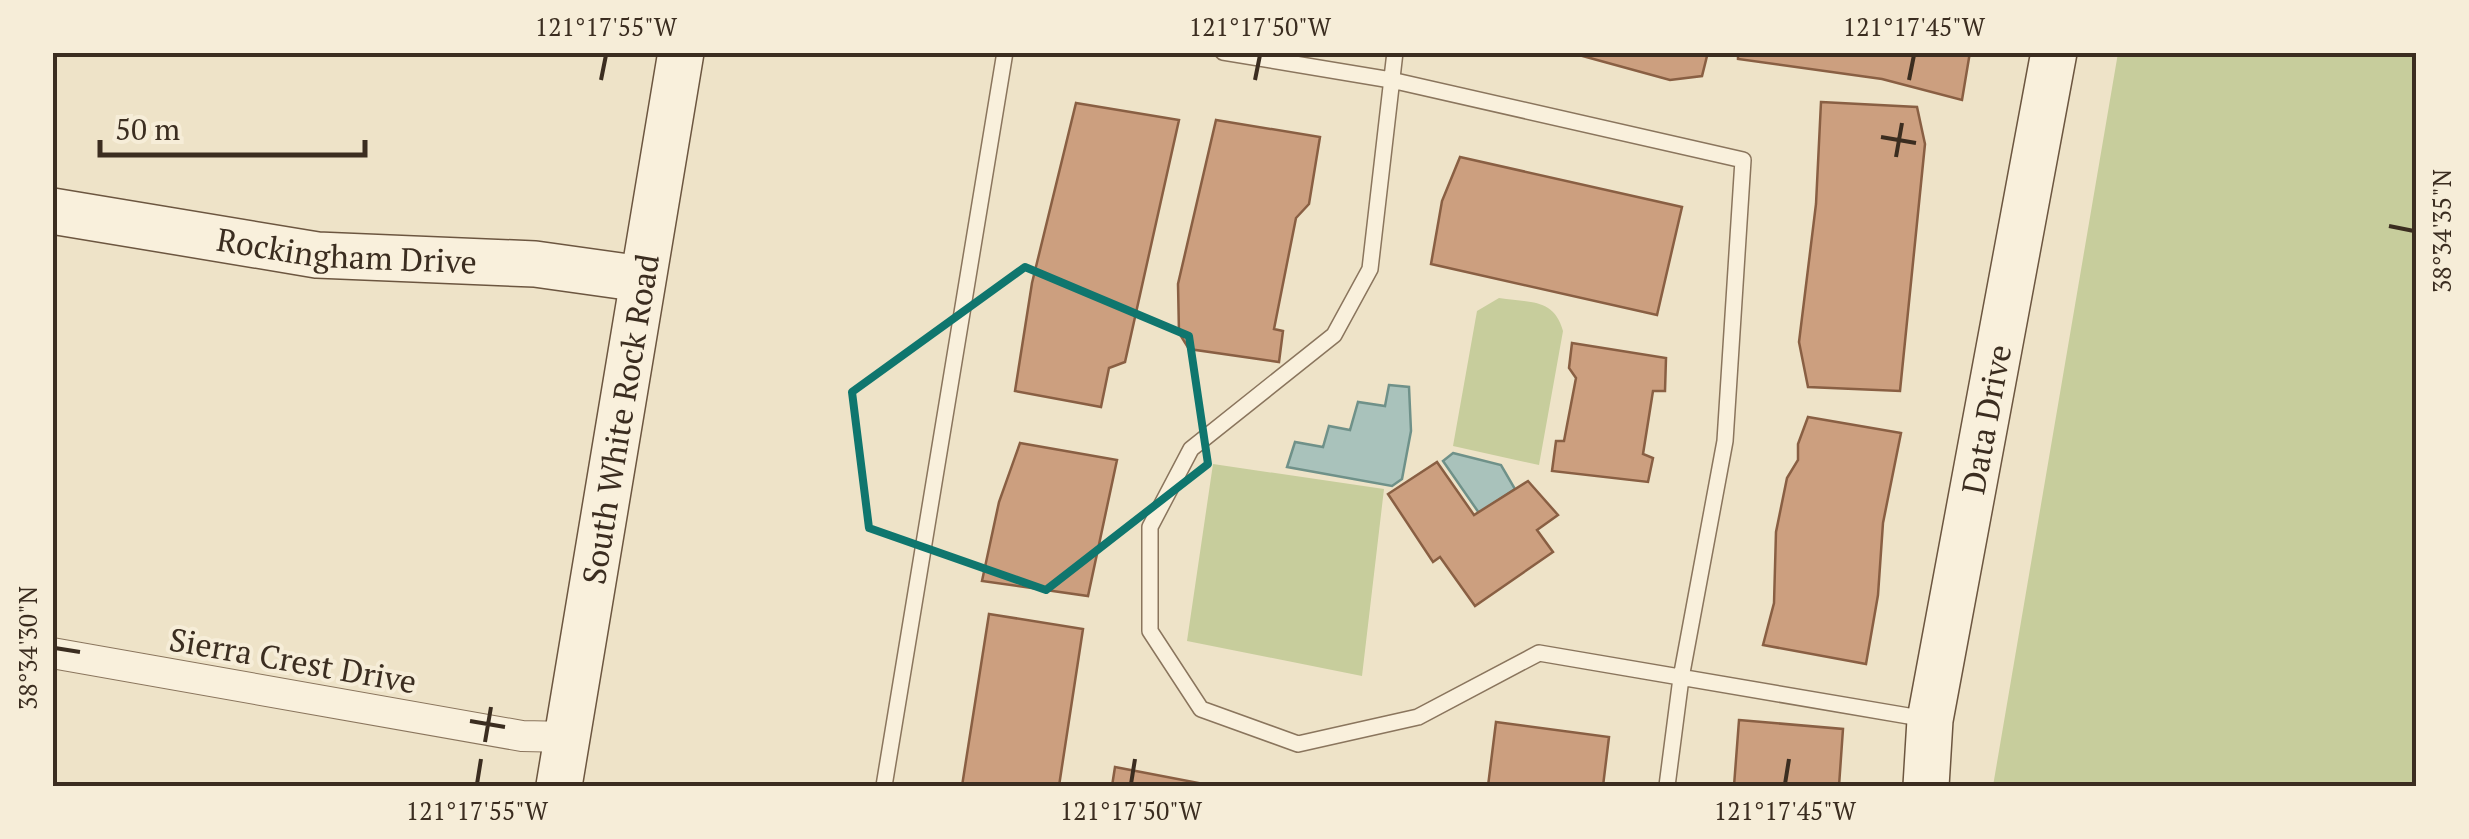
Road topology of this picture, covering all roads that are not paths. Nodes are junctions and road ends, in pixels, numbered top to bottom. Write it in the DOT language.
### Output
graph roads {
  1 [pos="682,52"];
  2 [pos="1005,52"];
  3 [pos="1223,52"];
  4 [pos="1395,52"];
  5 [pos="2054,52"];
  6 [pos="1390,80"];
  7 [pos="52,211"];
  8 [pos="642,280"];
  9 [pos="52,652"];
  10 [pos="1681,678"];
  11 [pos="1930,720"];
  12 [pos="569,737"];
  13 [pos="559,786"];
  14 [pos="884,786"];
  15 [pos="1667,786"];
  16 [pos="1926,786"];
  1 -- 8 [label="street, South White Rock Road"];
  2 -- 14 [label="lane"];
  3 -- 6 [label="lane"];
  4 -- 6 [label="lane"];
  5 -- 11 [label="street, Data Drive"];
  6 -- 10 [label="lane"];
  6 -- 10 [label="lane"];
  7 -- 8 [label="street, Rockingham Drive"];
  8 -- 12 [label="street, South White Rock Road"];
  9 -- 12 [label="street, Sierra Crest Drive"];
  10 -- 11 [label="lane"];
  10 -- 15 [label="lane"];
  11 -- 16 [label="street, Data Drive"];
  12 -- 13 [label="street, South White Rock Road"];
}
